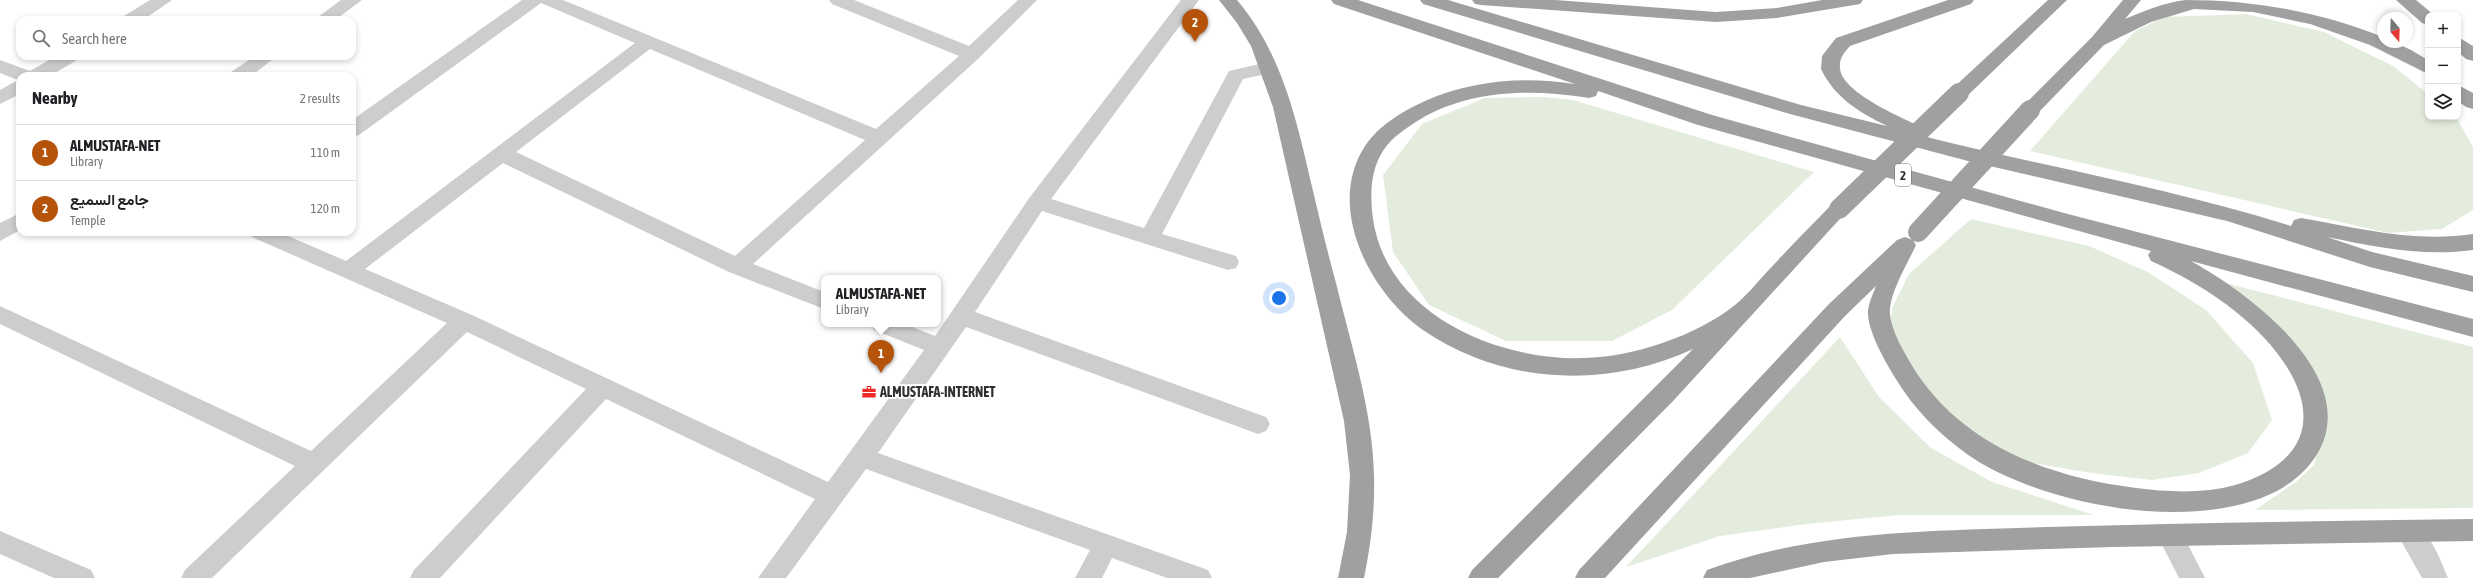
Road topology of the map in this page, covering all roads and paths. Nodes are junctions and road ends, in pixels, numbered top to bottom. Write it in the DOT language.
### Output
graph roads {
  1 [pos="163,0"];
  2 [pos="353,0"];
  3 [pos="534,0"];
  4 [pos="548,0"];
  5 [pos="838,0"];
  6 [pos="1028,0"];
  7 [pos="1190,0"];
  8 [pos="1228,0"];
  9 [pos="1340,0"];
  10 [pos="1429,0"];
  11 [pos="1482,0"];
  12 [pos="1854,0"];
  13 [pos="1966,0"];
  14 [pos="2058,0"];
  15 [pos="2132,0"];
  16 [pos="2405,0"];
  17 [pos="137,16"];
  18 [pos="329,16"];
  19 [pos="2425,17"];
  20 [pos="649,41"];
  21 [pos="2098,41"];
  22 [pos="2461,45"];
  23 [pos="972,54"];
  24 [pos="2473,55"];
  25 [pos="63,60"];
  26 [pos="262,60"];
  27 [pos="0,66"];
  28 [pos="2425,66"];
  29 [pos="1268,68"];
  30 [pos="43,72"];
  31 [pos="244,72"];
  32 [pos="16,73"];
  33 [pos="16,88"];
  34 [pos="2461,93"];
  35 [pos="0,98"];
  36 [pos="2473,103"];
  37 [pos="1705,120"];
  38 [pos="356,127"];
  39 [pos="879,138"];
  40 [pos="500,153"];
  41 [pos="1968,154"];
  42 [pos="1037,202"];
  43 [pos="2230,214"];
  44 [pos="2064,220"];
  45 [pos="16,223"];
  46 [pos="0,233"];
  47 [pos="268,236"];
  48 [pos="1150,237"];
  49 [pos="1912,238"];
  50 [pos="2473,242"];
  51 [pos="1228,262"];
  52 [pos="737,266"];
  53 [pos="347,270"];
  54 [pos="2473,284"];
  55 [pos="821,300"];
  56 [pos="1743,311"];
  57 [pos="0,314"];
  58 [pos="961,316"];
  59 [pos="464,321"];
  60 [pos="889,327"];
  61 [pos="2473,328"];
  62 [pos="939,347"];
  63 [pos="602,387"];
  64 [pos="1258,424"];
  65 [pos="861,457"];
  66 [pos="314,464"];
  67 [pos="834,496"];
  68 [pos="2473,530"];
  69 [pos="2409,532"];
  70 [pos="2170,535"];
  71 [pos="0,542"];
  72 [pos="1106,545"];
  73 [pos="82,578"];
  74 [pos="194,578"];
  75 [pos="423,578"];
  76 [pos="771,578"];
  77 [pos="1088,578"];
  78 [pos="1199,578"];
  79 [pos="1351,578"];
  80 [pos="1481,578"];
  81 [pos="1588,578"];
  82 [pos="1716,578"];
  83 [pos="2192,578"];
  84 [pos="2435,578"];
  1 -- 17 [label="street"];
  2 -- 18 [label="street"];
  3 -- 38 [label="street"];
  4 -- 20 [label="street"];
  5 -- 23 [label="street"];
  6 -- 23 [label="street"];
  7 -- 42 [label="street"];
  8 -- 29 [label="highway"];
  9 -- 37 [label="highway, 2"];
  10 -- 41 [label="highway"];
  11 -- 12 [label="highway"];
  13 -- 41 [label="highway"];
  14 -- 56 [label="highway, bridge"];
  15 -- 21 [label="highway"];
  16 -- 19 [label="highway"];
  20 -- 39 [label="street"];
  20 -- 40 [label="street"];
  21 -- 28 [label="highway"];
  21 -- 49 [label="highway, bridge"];
  22 -- 24 [label="highway"];
  23 -- 39 [label="street"];
  25 -- 30 [label="street"];
  26 -- 31 [label="street"];
  27 -- 32 [label="street"];
  29 -- 48 [label="street"];
  29 -- 79 [label="highway"];
  33 -- 35 [label="street"];
  34 -- 36 [label="highway"];
  37 -- 44 [label="highway, 2"];
  37 -- 56 [label="highway"];
  39 -- 52 [label="street"];
  40 -- 52 [label="street"];
  40 -- 53 [label="street"];
  41 -- 43 [label="highway"];
  42 -- 48 [label="street"];
  42 -- 58 [label="street"];
  43 -- 50 [label="highway"];
  43 -- 54 [label="highway"];
  44 -- 49 [label="highway"];
  44 -- 61 [label="highway, 2"];
  45 -- 46 [label="street"];
  47 -- 53 [label="street"];
  48 -- 51 [label="street"];
  49 -- 81 [label="highway"];
  52 -- 55 [label="street"];
  53 -- 59 [label="street"];
  56 -- 80 [label="highway"];
  57 -- 66 [label="street"];
  58 -- 62 [label="street"];
  58 -- 64 [label="street"];
  59 -- 63 [label="street"];
  59 -- 66 [label="street"];
  60 -- 62 [label="street"];
  62 -- 65 [label="street"];
  63 -- 67 [label="street"];
  63 -- 75 [label="street"];
  65 -- 67 [label="street"];
  65 -- 72 [label="street"];
  66 -- 74 [label="street"];
  67 -- 76 [label="street"];
  68 -- 69 [label="highway"];
  69 -- 70 [label="highway"];
  69 -- 84 [label="street"];
  70 -- 82 [label="highway"];
  70 -- 83 [label="street"];
  71 -- 73 [label="street"];
  72 -- 77 [label="street"];
  72 -- 78 [label="street"];
}
